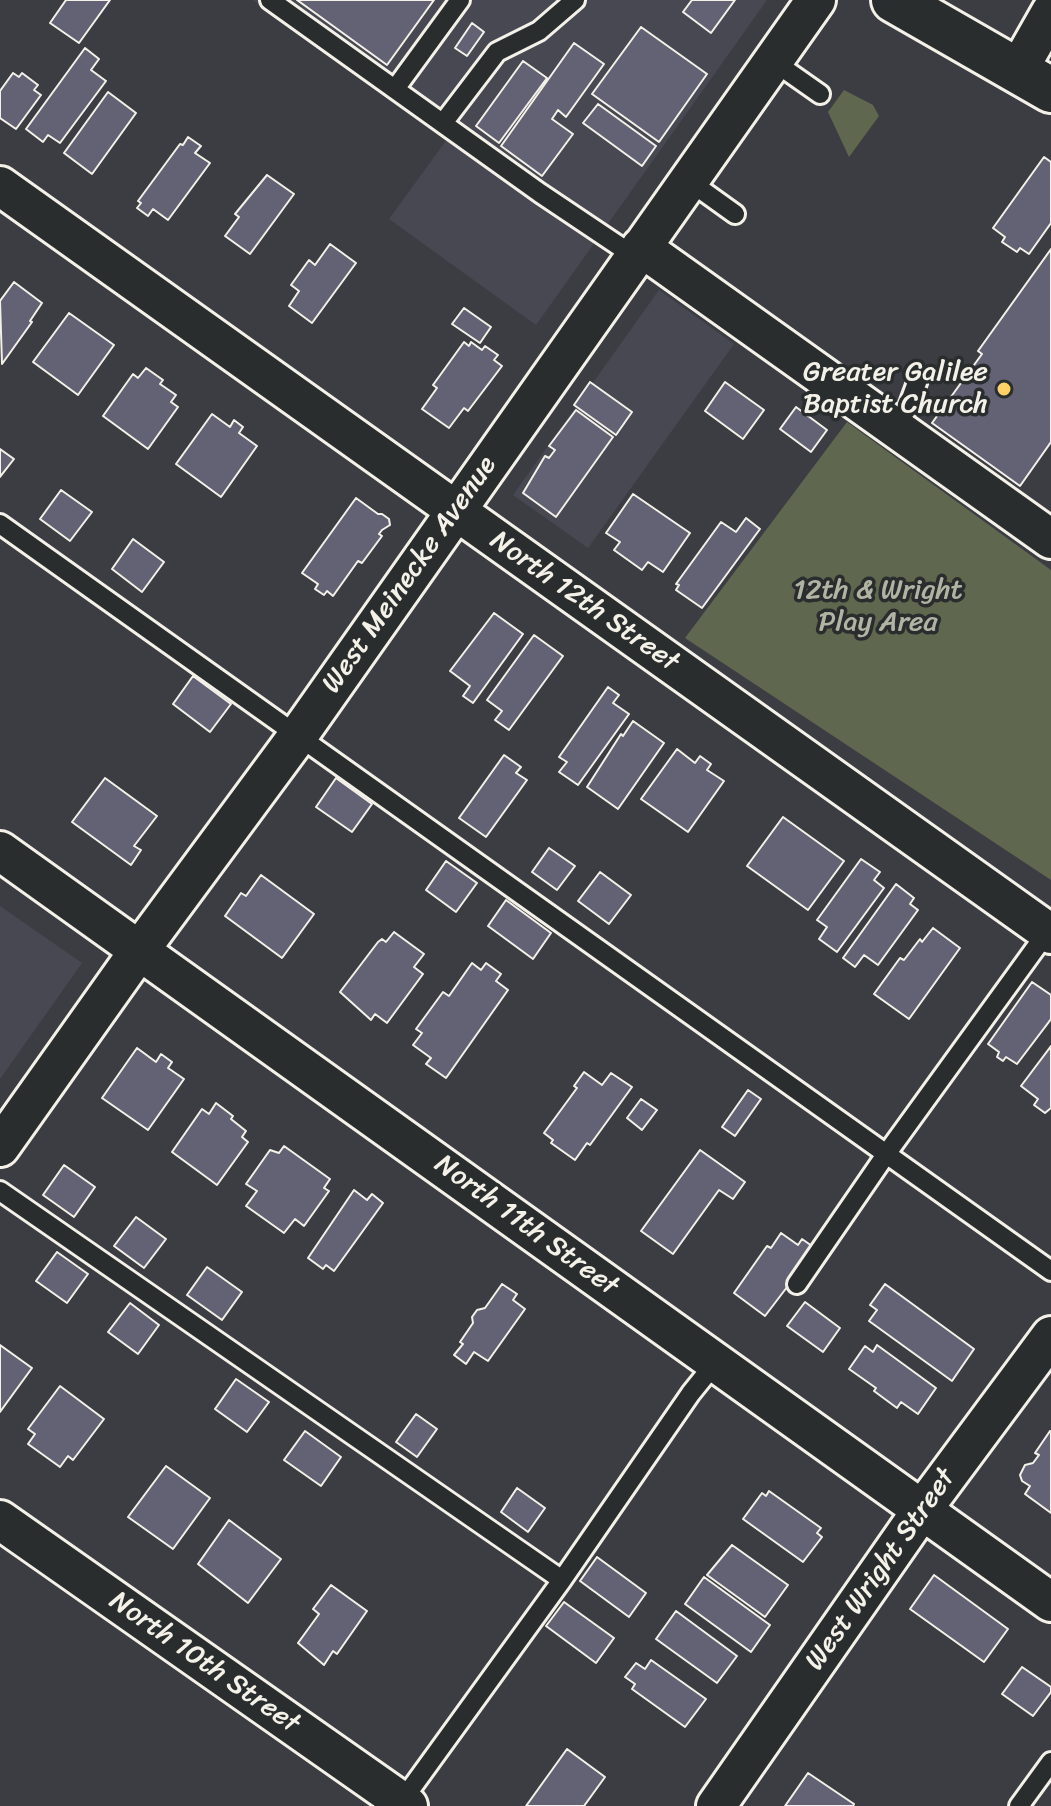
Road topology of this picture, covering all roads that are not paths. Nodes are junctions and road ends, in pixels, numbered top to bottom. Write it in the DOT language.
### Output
graph roads {
  1 [pos="270,0"];
  2 [pos="460,0"];
  3 [pos="575,0"];
  4 [pos="816,0"];
  5 [pos="894,0"];
  6 [pos="1051,12"];
  7 [pos="773,61"];
  8 [pos="1034,80"];
  9 [pos="395,89"];
  10 [pos="820,94"];
  11 [pos="443,123"];
  12 [pos="689,181"];
  13 [pos="0,186"];
  14 [pos="735,214"];
  15 [pos="638,252"];
  16 [pos="919,377"];
  17 [pos="895,427"];
  18 [pos="456,510"];
  19 [pos="0,524"];
  20 [pos="1051,539"];
  21 [pos="297,737"];
  22 [pos="0,851"];
  23 [pos="1050,930"];
  24 [pos="139,951"];
  25 [pos="0,1147"];
  26 [pos="887,1153"];
  27 [pos="0,1191"];
  28 [pos="1051,1271"];
  29 [pos="797,1284"];
  30 [pos="1051,1336"];
  31 [pos="716,1362"];
  32 [pos="922,1510"];
  33 [pos="0,1520"];
  34 [pos="562,1580"];
  35 [pos="1051,1602"];
  36 [pos="1051,1762"];
  37 [pos="405,1804"];
  38 [pos="716,1806"];
  39 [pos="1019,1806"];
  1 -- 9 [label="lane"];
  2 -- 9 [label="lane"];
  3 -- 11 [label="lane"];
  4 -- 7 [label="street, West Meinecke Avenue"];
  5 -- 8 [label="main road"];
  6 -- 8 [label="street"];
  7 -- 10 [label="lane"];
  7 -- 12 [label="street, West Meinecke Avenue"];
  9 -- 11 [label="lane"];
  11 -- 15 [label="lane"];
  12 -- 14 [label="lane"];
  12 -- 15 [label="street, West Meinecke Avenue"];
  13 -- 18 [label="street, North 12th Street"];
  15 -- 17 [label="street"];
  15 -- 18 [label="street, West Meinecke Avenue"];
  16 -- 17 [label="lane"];
  17 -- 20 [label="street"];
  18 -- 21 [label="street, West Meinecke Avenue"];
  18 -- 23 [label="street, North 12th Street"];
  19 -- 21 [label="lane"];
  21 -- 24 [label="street, West Meinecke Avenue"];
  21 -- 26 [label="lane"];
  22 -- 24 [label="street, North 11th Street"];
  23 -- 26 [label="lane"];
  24 -- 25 [label="street, West Meinecke Avenue"];
  24 -- 31 [label="street, North 11th Street"];
  26 -- 28 [label="lane"];
  26 -- 29 [label="lane"];
  27 -- 34 [label="lane"];
  30 -- 32 [label="street, West Wright Street"];
  31 -- 32 [label="street, North 11th Street"];
  31 -- 34 [label="lane"];
  32 -- 35 [label="street, North 11th Street"];
  32 -- 38 [label="street, West Wright Street"];
  33 -- 37 [label="street, North 10th Street"];
  34 -- 37 [label="lane"];
  36 -- 39 [label="lane"];
}
